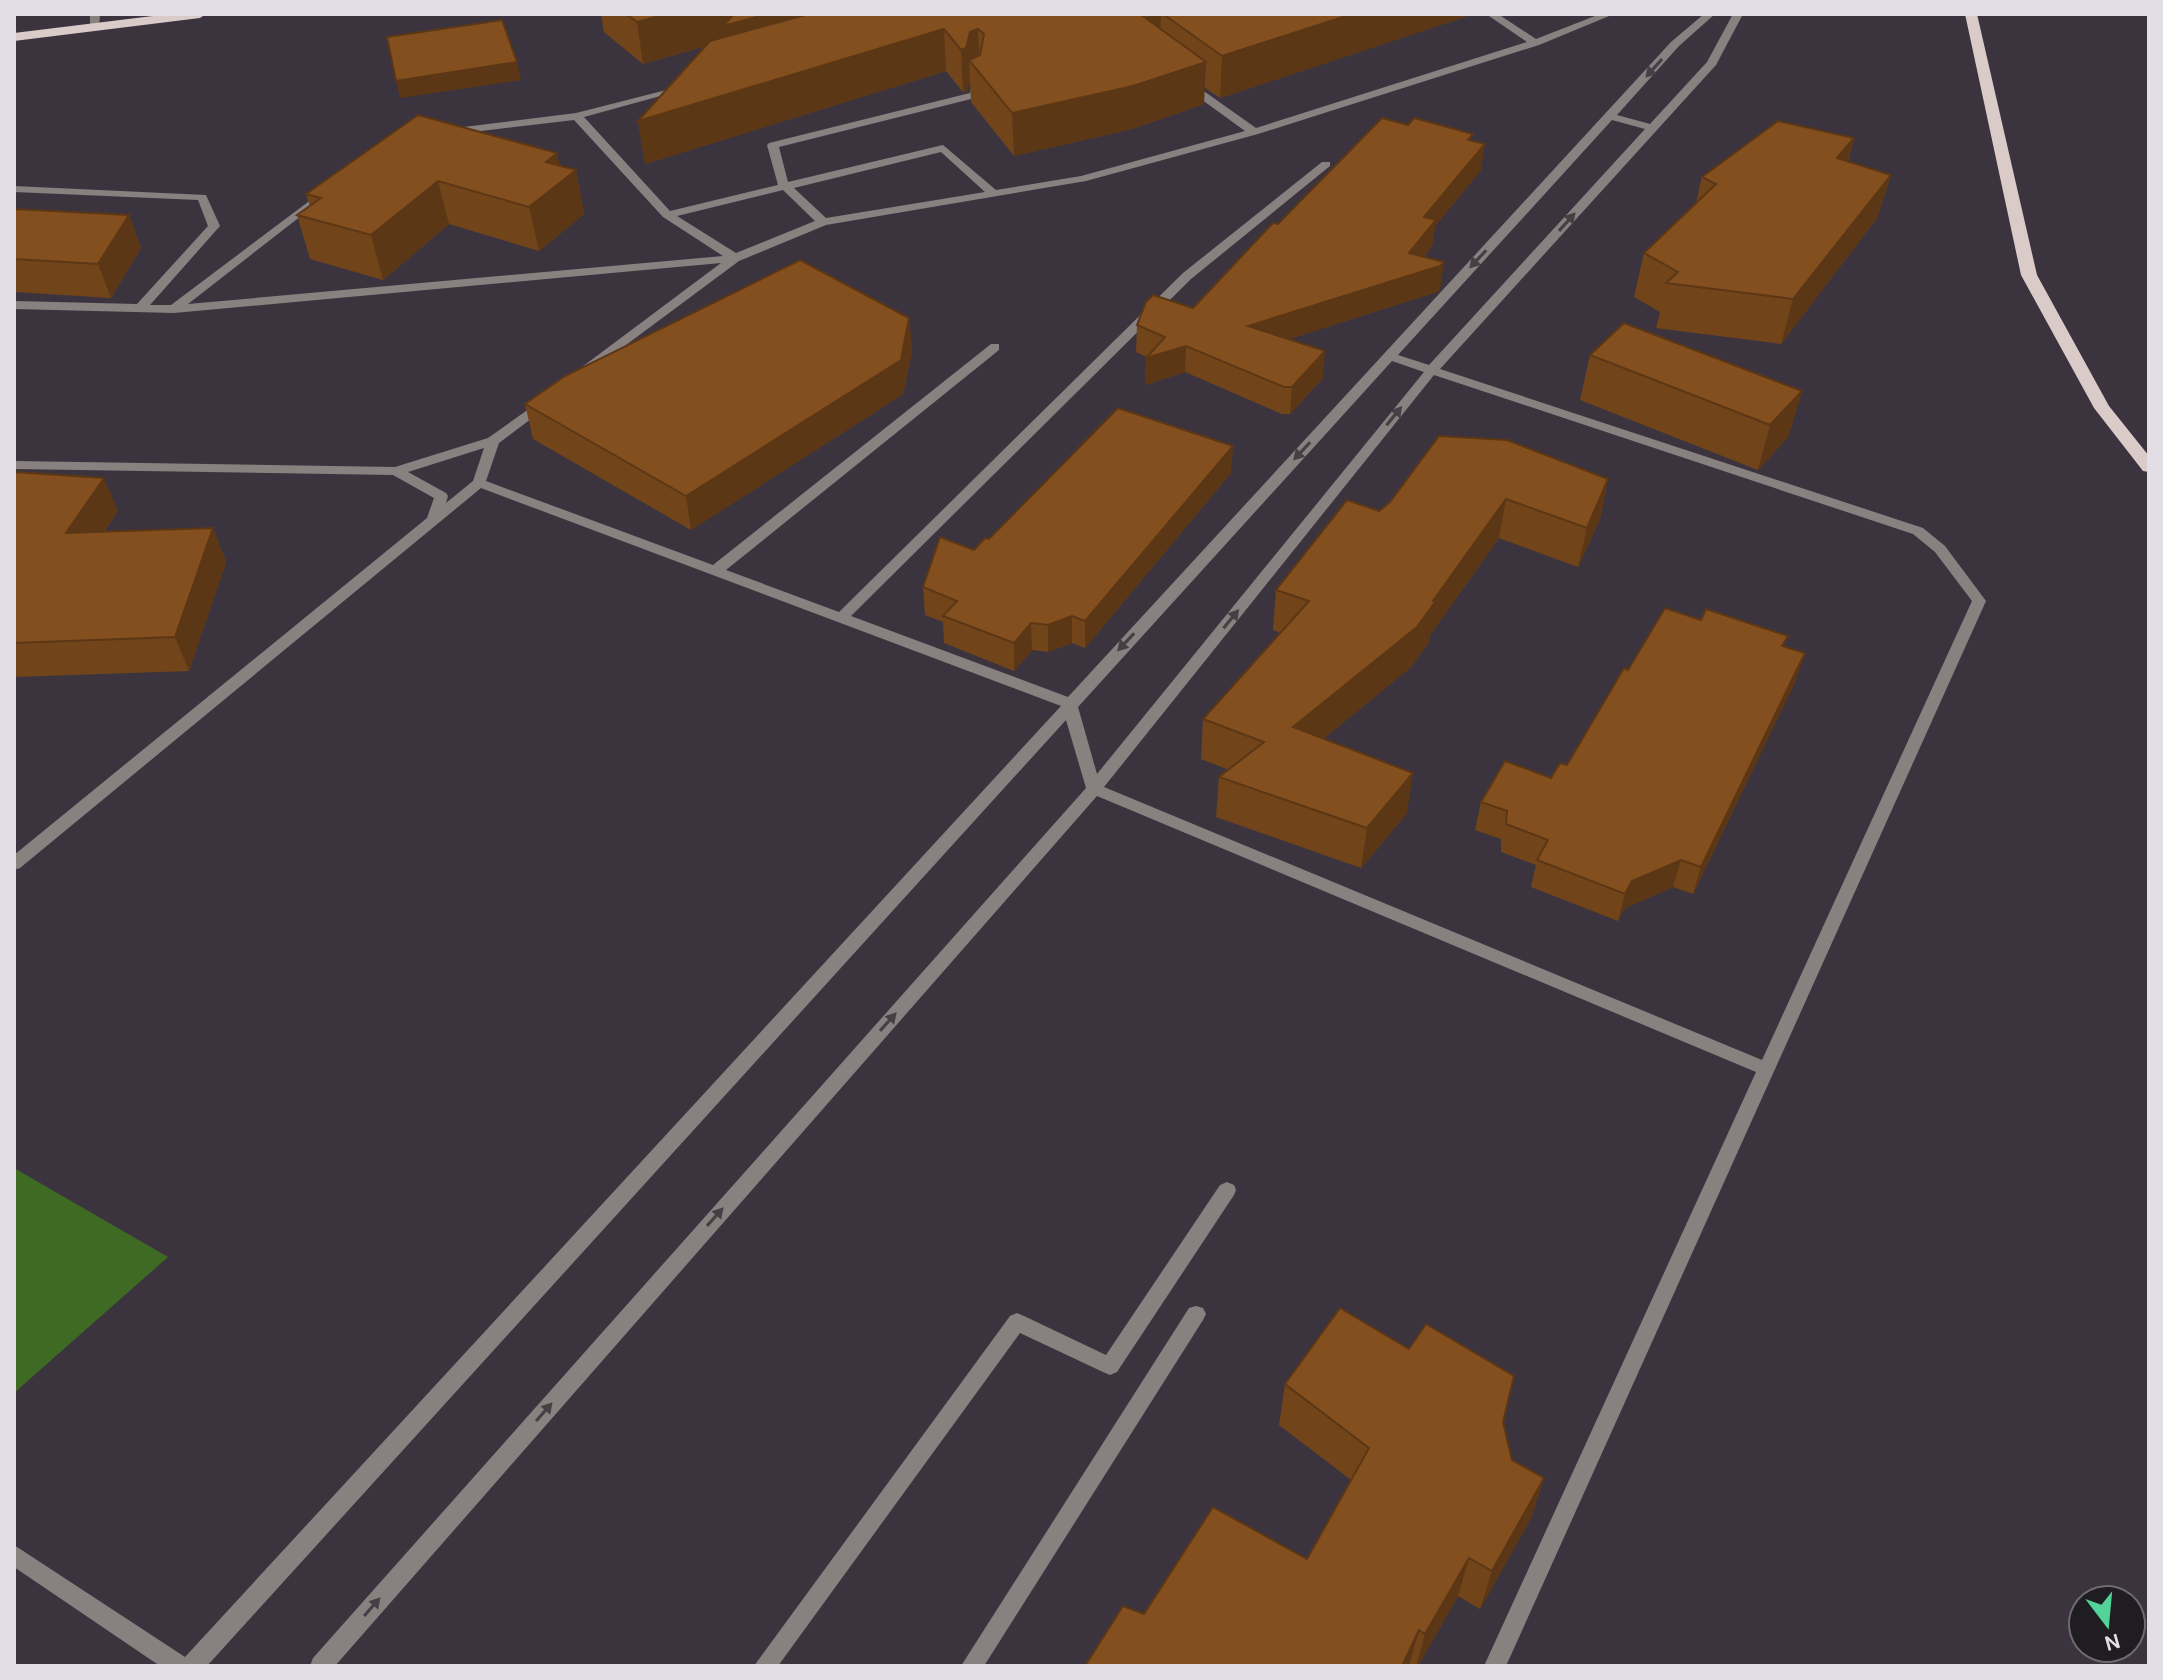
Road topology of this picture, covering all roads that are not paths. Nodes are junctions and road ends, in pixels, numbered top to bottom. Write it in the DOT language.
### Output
graph roads {
  1 [pos="200,14"];
  2 [pos="1491,14"];
  3 [pos="1609,14"];
  4 [pos="1710,14"];
  5 [pos="1738,14"];
  6 [pos="1971,14"];
  7 [pos="95,21"];
  8 [pos="14,37"];
  9 [pos="1535,43"];
  10 [pos="978,77"];
  11 [pos="1181,79"];
  12 [pos="696,84"];
  13 [pos="577,116"];
  14 [pos="1609,116"];
  15 [pos="1653,128"];
  16 [pos="441,132"];
  17 [pos="1254,132"];
  18 [pos="1326,164"];
  19 [pos="783,184"];
  20 [pos="334,185"];
  21 [pos="14,189"];
  22 [pos="991,191"];
  23 [pos="667,215"];
  24 [pos="823,222"];
  25 [pos="735,258"];
  26 [pos="14,305"];
  27 [pos="140,308"];
  28 [pos="174,309"];
  29 [pos="995,347"];
  30 [pos="1389,356"];
  31 [pos="1432,370"];
  32 [pos="569,383"];
  33 [pos="556,393"];
  34 [pos="493,441"];
  35 [pos="14,465"];
  36 [pos="2149,467"];
  37 [pos="396,471"];
  38 [pos="479,483"];
  39 [pos="433,520"];
  40 [pos="715,571"];
  41 [pos="841,618"];
  42 [pos="1069,703"];
  43 [pos="1094,789"];
  44 [pos="14,864"];
  45 [pos="1766,1069"];
  46 [pos="1227,1190"];
  47 [pos="1196,1314"];
  48 [pos="14,1555"];
  49 [pos="179,1666"];
  50 [pos="192,1666"];
  51 [pos="321,1666"];
  52 [pos="765,1666"];
  53 [pos="972,1666"];
  54 [pos="1495,1666"];
  1 -- 7 [label="main road"];
  2 -- 9 [label="street"];
  3 -- 9 [label="street"];
  4 -- 14 [label="street, one-way"];
  5 -- 15 [label="street"];
  6 -- 36 [label="main road"];
  7 -- 8 [label="main road"];
  9 -- 17 [label="street"];
  10 -- 19 [label="street"];
  11 -- 17 [label="street"];
  12 -- 13 [label="street"];
  13 -- 16 [label="street"];
  13 -- 23 [label="street"];
  14 -- 15 [label="street"];
  14 -- 30 [label="street, one-way"];
  31 -- 15 [label="street, one-way"];
  17 -- 22 [label="street"];
  18 -- 41 [label="street"];
  19 -- 22 [label="street"];
  19 -- 23 [label="street"];
  19 -- 24 [label="street"];
  20 -- 28 [label="street"];
  21 -- 27 [label="street"];
  22 -- 24 [label="street"];
  23 -- 25 [label="street"];
  24 -- 25 [label="street"];
  25 -- 28 [label="street"];
  25 -- 32 [label="street"];
  26 -- 27 [label="street"];
  27 -- 28 [label="street"];
  29 -- 40 [label="street"];
  30 -- 31 [label="street"];
  30 -- 42 [label="street, one-way"];
  43 -- 31 [label="street, one-way"];
  31 -- 45 [label="street"];
  33 -- 34 [label="street"];
  34 -- 37 [label="street"];
  34 -- 38 [label="street"];
  35 -- 37 [label="street"];
  37 -- 39 [label="street"];
  38 -- 39 [label="street"];
  38 -- 40 [label="street"];
  39 -- 44 [label="street"];
  40 -- 41 [label="street"];
  41 -- 42 [label="street"];
  42 -- 43 [label="street"];
  42 -- 50 [label="street"];
  43 -- 45 [label="street"];
  51 -- 43 [label="street, one-way"];
  45 -- 54 [label="street"];
  46 -- 52 [label="street"];
  47 -- 53 [label="street"];
  48 -- 49 [label="street"];
}
